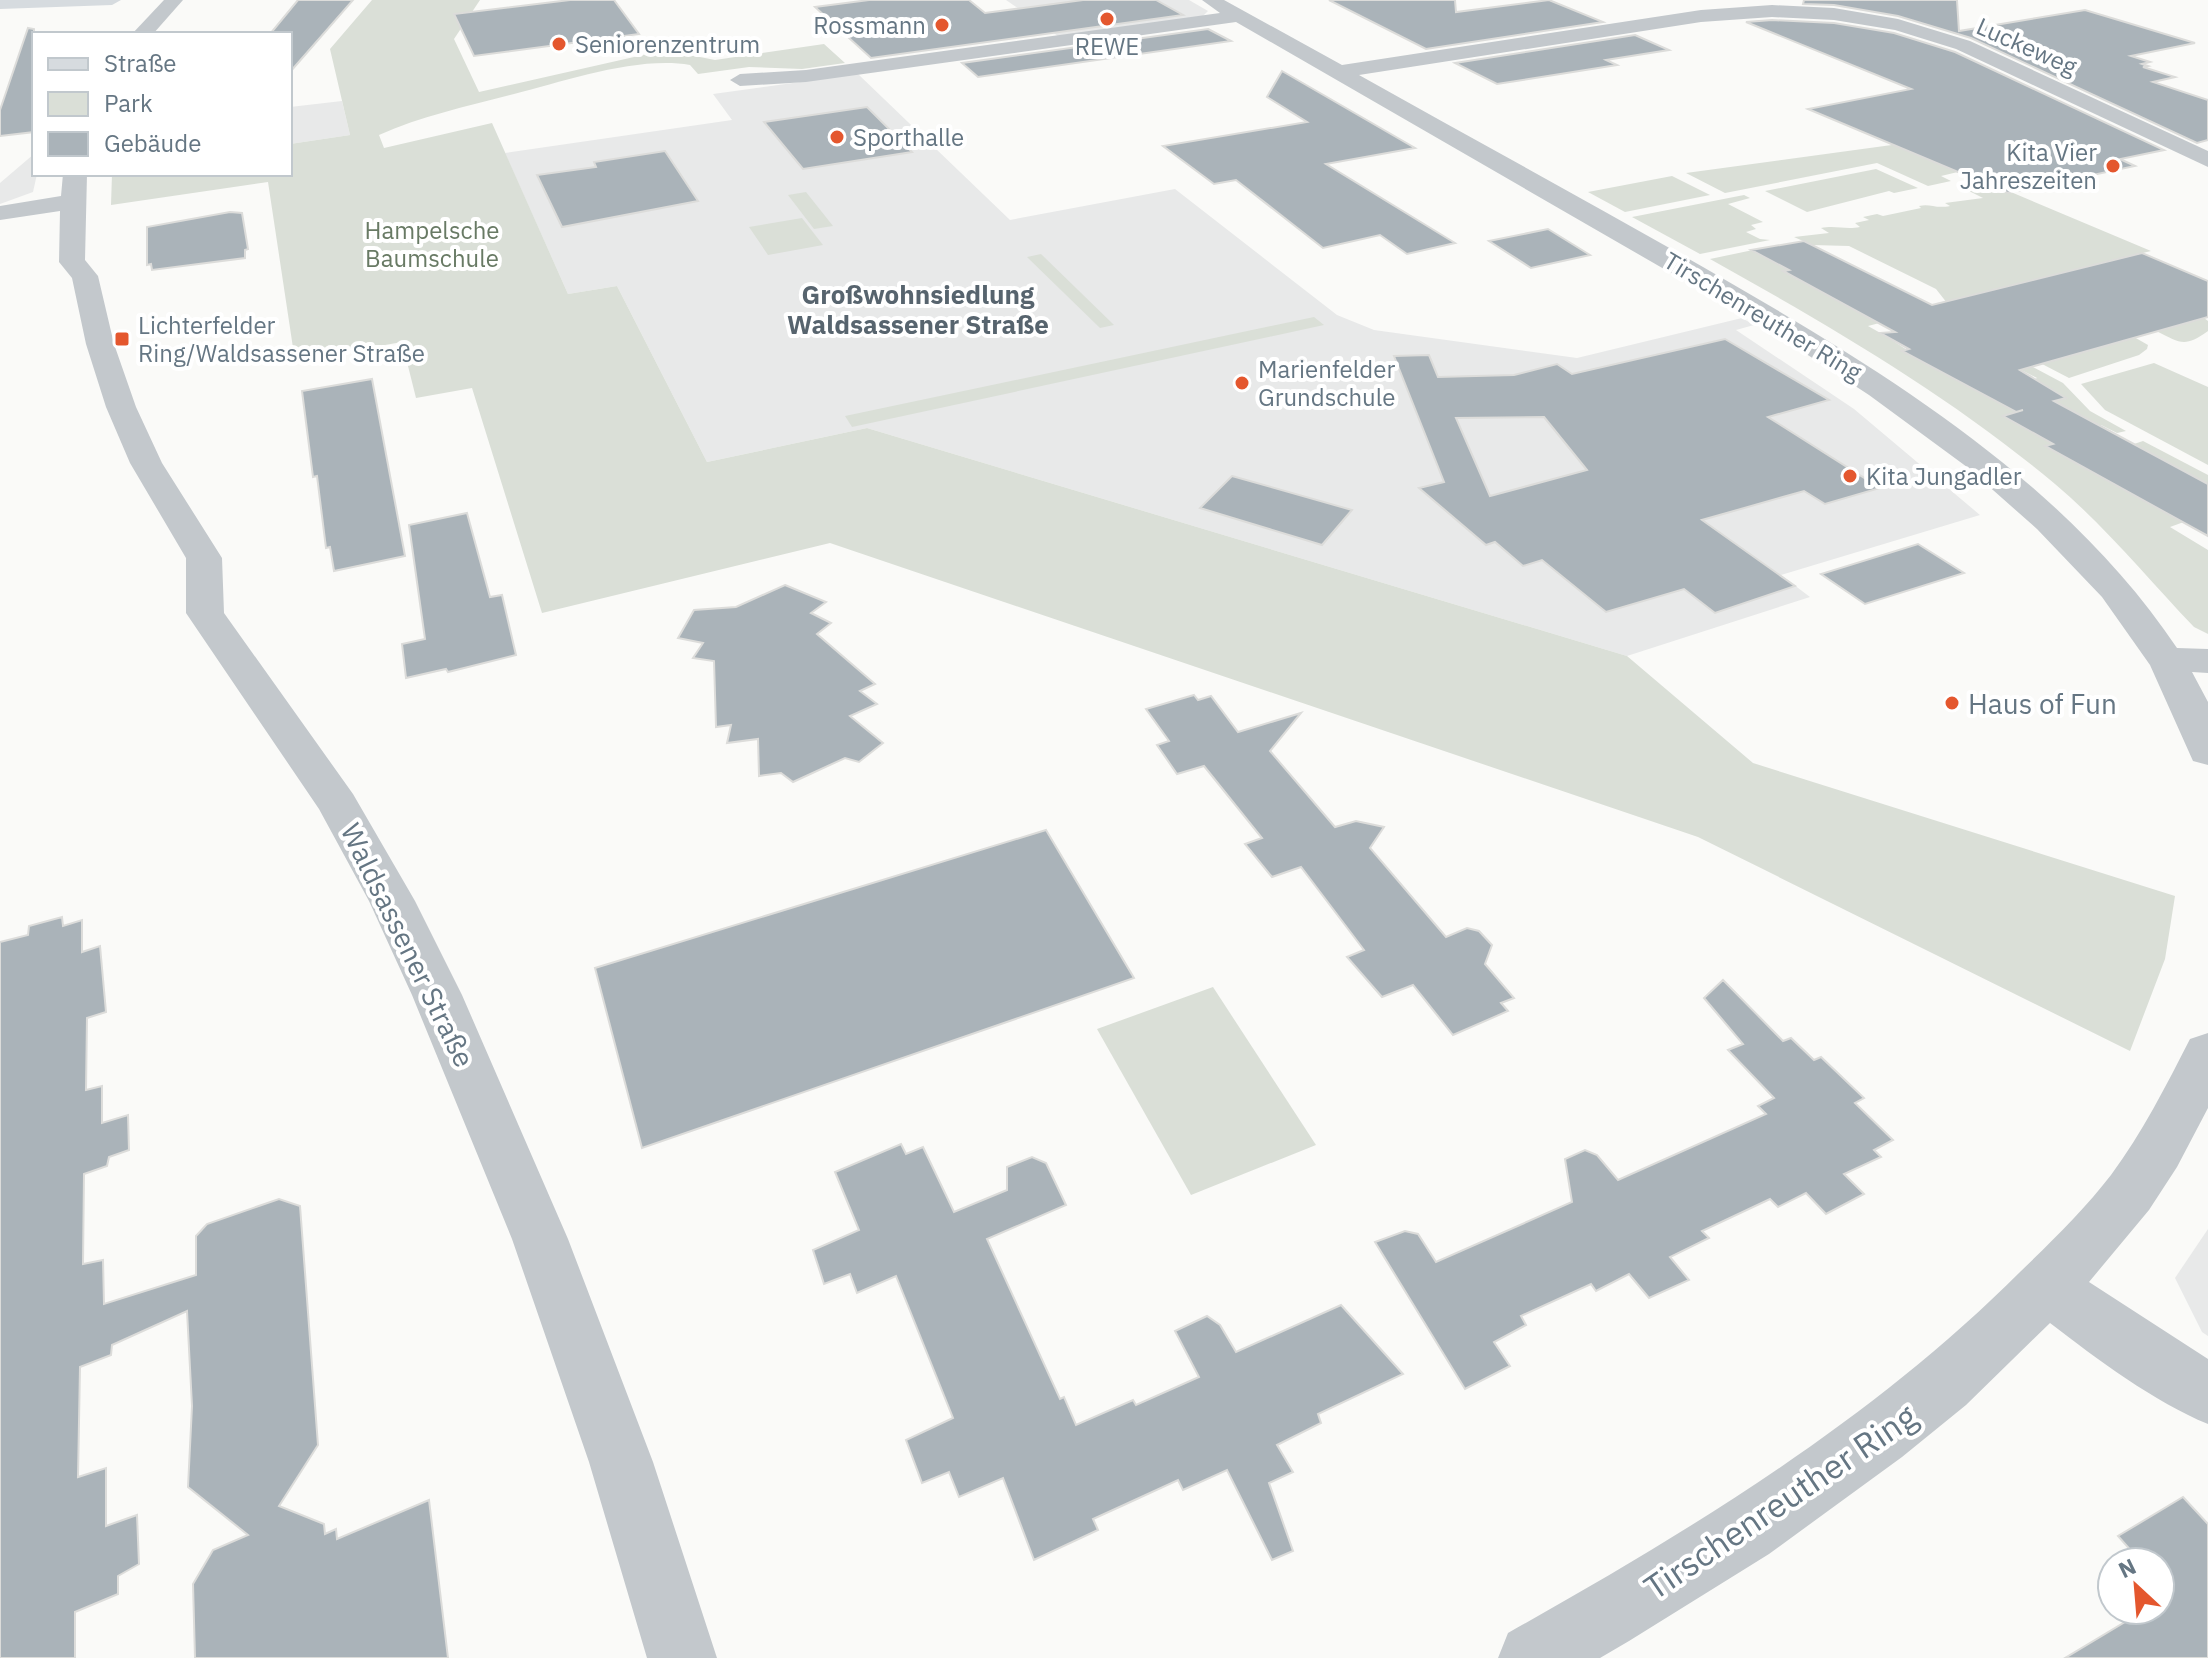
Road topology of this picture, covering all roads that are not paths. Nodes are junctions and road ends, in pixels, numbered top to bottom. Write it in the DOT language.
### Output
graph roads {
  1 [pos="112,0"];
  2 [pos="174,0"];
  3 [pos="1211,0"];
  4 [pos="0,4"];
  5 [pos="1239,16"];
  6 [pos="144,32"];
  7 [pos="1339,72"];
  8 [pos="740,80"];
  9 [pos="2208,160"];
  10 [pos="75,176"];
  11 [pos="72,202"];
  12 [pos="0,213"];
  13 [pos="2167,659"];
  14 [pos="2208,661"];
  15 [pos="2208,751"];
  16 [pos="2208,1054"];
  17 [pos="2048,1286"];
  18 [pos="2208,1394"];
  19 [pos="682,1658"];
  20 [pos="1533,1658"];
  1 -- 4 [label="main road"];
  2 -- 6 [label="street"];
  3 -- 5 [label="street, Tirschenreuther Ring"];
  5 -- 7 [label="street, Tirschenreuther Ring"];
  5 -- 8 [label="street"];
  7 -- 9 [label="street, Luckeweg"];
  7 -- 13 [label="street, Tirschenreuther Ring"];
  10 -- 11 [label="street, Waldsassener Straße"];
  11 -- 12 [label="street"];
  11 -- 19 [label="street, Waldsassener Straße"];
  13 -- 14 [label="street"];
  13 -- 15 [label="street, Tirschenreuther Ring"];
  16 -- 17 [label="street, Tirschenreuther Ring"];
  17 -- 18 [label="street"];
  17 -- 20 [label="street, Tirschenreuther Ring"];
}
